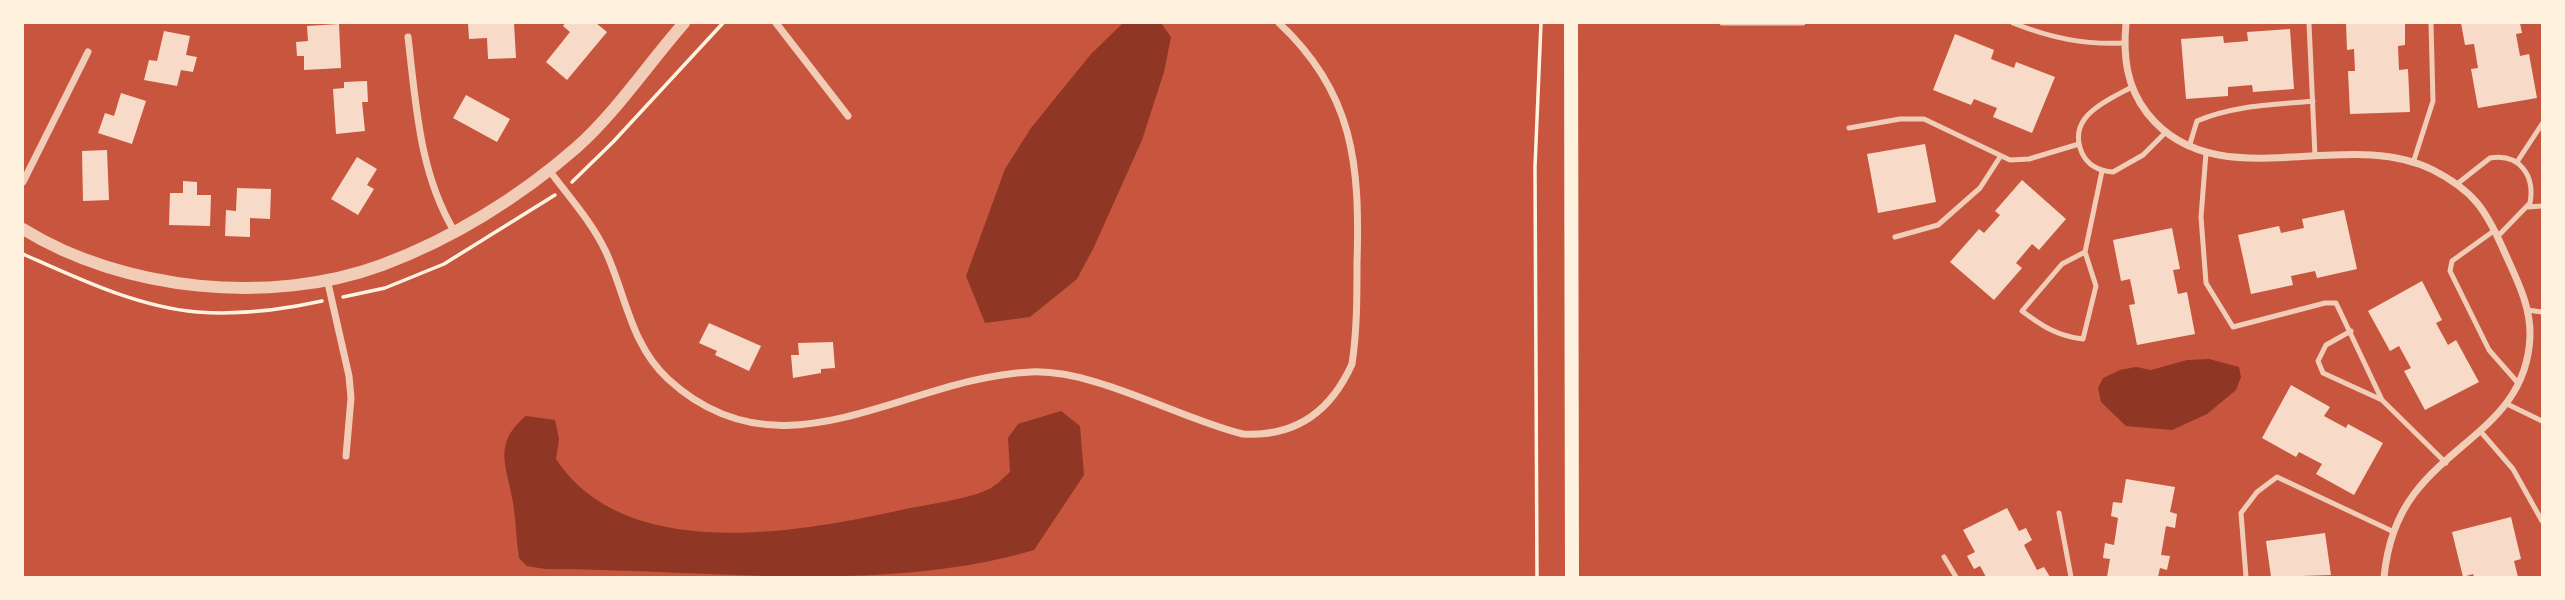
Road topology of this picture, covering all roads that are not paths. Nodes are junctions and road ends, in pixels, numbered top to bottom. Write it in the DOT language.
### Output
graph roads {
  1 [pos="684,23"];
  2 [pos="776,23"];
  3 [pos="1279,23"];
  4 [pos="1571,23"];
  5 [pos="1722,23"];
  6 [pos="1803,23"];
  7 [pos="2013,23"];
  8 [pos="2126,23"];
  9 [pos="2309,23"];
  10 [pos="2431,23"];
  11 [pos="408,37"];
  12 [pos="2125,43"];
  13 [pos="88,52"];
  14 [pos="2132,87"];
  15 [pos="2313,101"];
  16 [pos="848,116"];
  17 [pos="2542,124"];
  18 [pos="1849,128"];
  19 [pos="2166,132"];
  20 [pos="2079,144"];
  21 [pos="2189,147"];
  22 [pos="2206,153"];
  23 [pos="2315,156"];
  24 [pos="2000,157"];
  25 [pos="2517,162"];
  26 [pos="2413,163"];
  27 [pos="548,170"];
  28 [pos="2102,171"];
  29 [pos="23,182"];
  30 [pos="2457,184"];
  31 [pos="2542,206"];
  32 [pos="2528,207"];
  33 [pos="23,229"];
  34 [pos="454,231"];
  35 [pos="2496,233"];
  36 [pos="1895,237"];
  37 [pos="2085,252"];
  38 [pos="327,279"];
  39 [pos="2527,310"];
  40 [pos="2542,312"];
  41 [pos="2351,331"];
  42 [pos="2518,383"];
  43 [pos="2382,401"];
  44 [pos="2507,404"];
  45 [pos="2542,421"];
  46 [pos="2480,432"];
  47 [pos="346,456"];
  48 [pos="2446,463"];
  49 [pos="2059,513"];
  50 [pos="2542,521"];
  51 [pos="2394,532"];
  52 [pos="1944,557"];
  53 [pos="1572,577"];
  54 [pos="1956,577"];
  55 [pos="2071,577"];
  56 [pos="2246,577"];
  57 [pos="2384,577"];
  1 -- 27 [label="street"];
  2 -- 16 [label="street"];
  3 -- 27 [label="street"];
  4 -- 53 [label="main road"];
  5 -- 6 [label="lane"];
  7 -- 12 [label="lane"];
  8 -- 12 [label="street"];
  9 -- 15 [label="lane"];
  10 -- 26 [label="lane"];
  11 -- 34 [label="street"];
  12 -- 14 [label="street"];
  13 -- 29 [label="street"];
  14 -- 19 [label="street"];
  14 -- 20 [label="lane"];
  15 -- 21 [label="lane"];
  15 -- 23 [label="lane"];
  17 -- 25 [label="lane"];
  18 -- 24 [label="lane"];
  19 -- 21 [label="street"];
  19 -- 28 [label="lane"];
  20 -- 24 [label="lane"];
  20 -- 28 [label="lane"];
  21 -- 22 [label="street"];
  22 -- 23 [label="street"];
  22 -- 41 [label="lane"];
  23 -- 26 [label="street"];
  24 -- 36 [label="lane"];
  25 -- 30 [label="lane"];
  25 -- 32 [label="lane"];
  26 -- 30 [label="street"];
  27 -- 34 [label="street"];
  28 -- 37 [label="lane"];
  30 -- 35 [label="street"];
  31 -- 32 [label="lane"];
  32 -- 35 [label="lane"];
  33 -- 38 [label="street"];
  34 -- 38 [label="street"];
  35 -- 39 [label="street"];
  35 -- 42 [label="lane"];
  37 -- 37 [label="lane"];
  38 -- 47 [label="street"];
  39 -- 40 [label="lane"];
  39 -- 42 [label="street"];
  41 -- 43 [label="lane"];
  41 -- 43 [label="lane"];
  42 -- 44 [label="street"];
  43 -- 48 [label="lane"];
  44 -- 45 [label="lane"];
  44 -- 46 [label="street"];
  46 -- 48 [label="street"];
  46 -- 50 [label="lane"];
  48 -- 51 [label="street"];
  49 -- 55 [label="lane"];
  51 -- 56 [label="lane"];
  51 -- 57 [label="street"];
  52 -- 54 [label="lane"];
}
